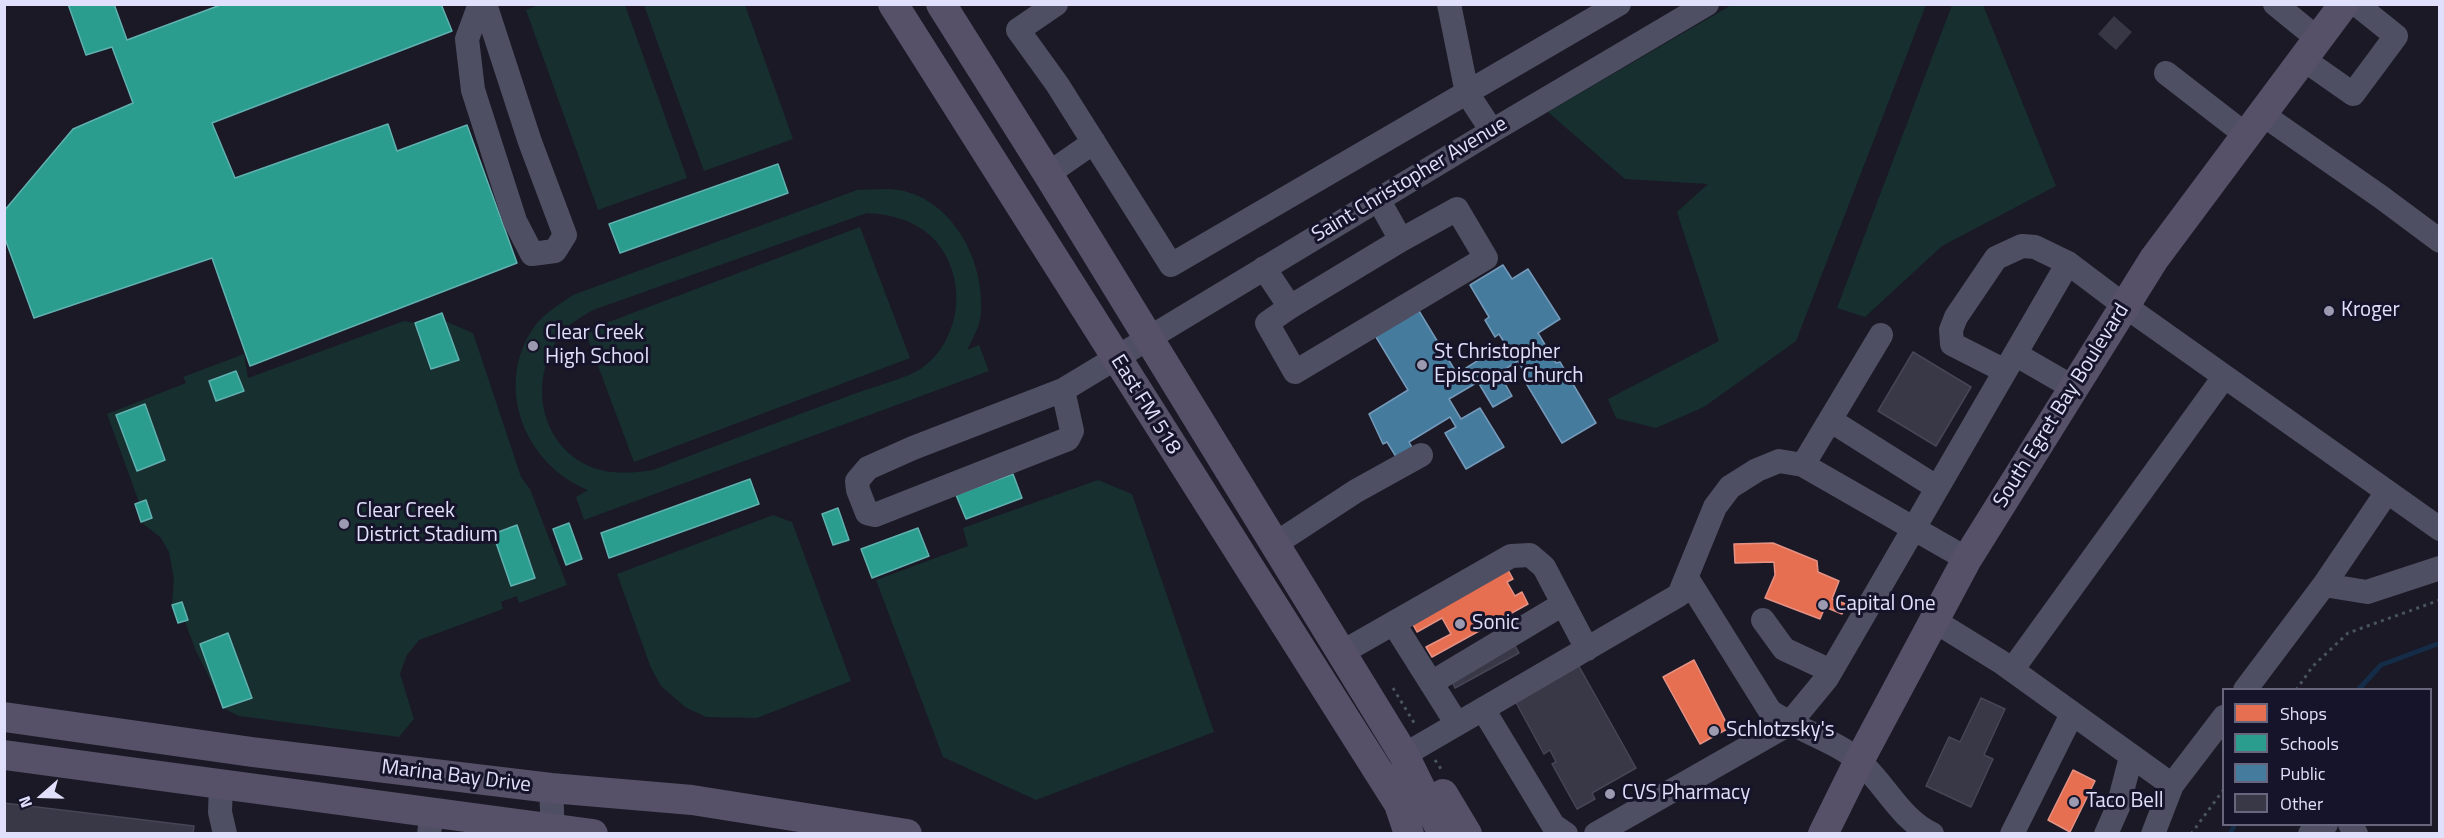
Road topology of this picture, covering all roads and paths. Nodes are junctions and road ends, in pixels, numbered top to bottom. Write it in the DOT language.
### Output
graph roads {
  1 [pos="480,4"];
  2 [pos="485,4"];
  3 [pos="893,4"];
  4 [pos="941,4"];
  5 [pos="1056,4"];
  6 [pos="1449,4"];
  7 [pos="1619,4"];
  8 [pos="1707,4"];
  9 [pos="2275,4"];
  10 [pos="2344,4"];
  11 [pos="2356,4"];
  12 [pos="2310,49"];
  13 [pos="2166,73"];
  14 [pos="1467,93"];
  15 [pos="2254,125"];
  16 [pos="1492,131"];
  17 [pos="1094,142"];
  18 [pos="1048,174"];
  19 [pos="1014,198"];
  20 [pos="1378,199"];
  21 [pos="1401,240"];
  22 [pos="2439,241"];
  23 [pos="2068,263"];
  24 [pos="1264,268"];
  25 [pos="2124,306"];
  26 [pos="1290,307"];
  27 [pos="1881,335"];
  28 [pos="1148,338"];
  29 [pos="1115,357"];
  30 [pos="2010,363"];
  31 [pos="2224,376"];
  32 [pos="2074,388"];
  33 [pos="1063,390"];
  34 [pos="1830,420"];
  35 [pos="1421,455"];
  36 [pos="1803,465"];
  37 [pos="1936,487"];
  38 [pos="2387,492"];
  39 [pos="1912,527"];
  40 [pos="2439,530"];
  41 [pos="1275,544"];
  42 [pos="1968,559"];
  43 [pos="2439,568"];
  44 [pos="1687,578"];
  45 [pos="2324,585"];
  46 [pos="2439,600"];
  47 [pos="1563,604"];
  48 [pos="1763,620"];
  49 [pos="1933,620"];
  50 [pos="1394,624"];
  51 [pos="1587,649"];
  52 [pos="1341,653"];
  53 [pos="2012,670"];
  54 [pos="1831,671"];
  55 [pos="1431,683"];
  56 [pos="2247,688"];
  57 [pos="2297,688"];
  58 [pos="1482,709"];
  59 [pos="2072,714"];
  60 [pos="4,717"];
  61 [pos="2222,718"];
  62 [pos="1457,724"];
  63 [pos="1789,724"];
  64 [pos="228,749"];
  65 [pos="4,755"];
  66 [pos="2131,757"];
  67 [pos="1859,760"];
  68 [pos="1410,766"];
  69 [pos="221,785"];
  70 [pos="2172,785"];
  71 [pos="551,788"];
  72 [pos="2222,790"];
  73 [pos="1399,804"];
  74 [pos="430,823"];
  75 [pos="2324,826"];
  76 [pos="553,831"];
  77 [pos="1922,831"];
  78 [pos="2020,831"];
  79 [pos="904,833"];
  80 [pos="225,834"];
  81 [pos="593,834"];
  82 [pos="1392,834"];
  83 [pos="1409,834"];
  84 [pos="1443,834"];
  85 [pos="1467,834"];
  86 [pos="1566,834"];
  87 [pos="1596,834"];
  88 [pos="1823,834"];
  89 [pos="2106,834"];
  90 [pos="2153,834"];
  91 [pos="2191,834"];
  92 [pos="2310,834"];
  1 -- 2 [label="street"];
  3 -- 19 [label="main road, East FM 518"];
  4 -- 18 [label="main road, East FM 518"];
  5 -- 17 [label="street"];
  6 -- 14 [label="street"];
  7 -- 14 [label="street"];
  8 -- 16 [label="street, Saint Christopher Avenue"];
  9 -- 12 [label="street"];
  10 -- 12 [label="main road, South Egret Bay Boulevard"];
  11 -- 12 [label="street"];
  12 -- 15 [label="main road, South Egret Bay Boulevard"];
  13 -- 15 [label="street"];
  14 -- 16 [label="street"];
  14 -- 17 [label="street"];
  15 -- 22 [label="street"];
  15 -- 25 [label="main road, South Egret Bay Boulevard"];
  16 -- 20 [label="street, Saint Christopher Avenue"];
  17 -- 18 [label="street"];
  18 -- 19 [label="main road"];
  18 -- 28 [label="main road, East FM 518"];
  19 -- 29 [label="main road, East FM 518"];
  20 -- 21 [label="street"];
  20 -- 24 [label="street, Saint Christopher Avenue"];
  21 -- 26 [label="street"];
  21 -- 26 [label="street"];
  23 -- 25 [label="street"];
  23 -- 30 [label="street"];
  23 -- 30 [label="street"];
  24 -- 26 [label="street"];
  24 -- 28 [label="street, Saint Christopher Avenue"];
  25 -- 31 [label="street"];
  25 -- 32 [label="main road, South Egret Bay Boulevard"];
  27 -- 34 [label="street"];
  28 -- 29 [label="street, Saint Christopher Avenue"];
  28 -- 41 [label="main road, East FM 518"];
  29 -- 33 [label="street, Saint Christopher Avenue"];
  29 -- 73 [label="main road, East FM 518"];
  30 -- 32 [label="street"];
  30 -- 37 [label="street"];
  31 -- 38 [label="street"];
  31 -- 53 [label="street"];
  32 -- 42 [label="main road, South Egret Bay Boulevard"];
  33 -- 33 [label="street, Saint Christopher Avenue"];
  34 -- 36 [label="street"];
  34 -- 37 [label="street"];
  35 -- 41 [label="street"];
  36 -- 39 [label="street"];
  36 -- 44 [label="street"];
  37 -- 39 [label="street"];
  38 -- 40 [label="street"];
  38 -- 45 [label="street"];
  39 -- 42 [label="street"];
  39 -- 54 [label="street"];
  41 -- 52 [label="main road, East FM 518"];
  42 -- 49 [label="main road, South Egret Bay Boulevard"];
  43 -- 45 [label="street"];
  44 -- 51 [label="street"];
  44 -- 63 [label="street"];
  45 -- 56 [label="street"];
  46 -- 57 [label="path"];
  47 -- 50 [label="street"];
  47 -- 51 [label="street"];
  47 -- 55 [label="street"];
  48 -- 54 [label="street"];
  49 -- 53 [label="street"];
  49 -- 67 [label="main road, South Egret Bay Boulevard"];
  50 -- 52 [label="street"];
  50 -- 55 [label="street"];
  51 -- 58 [label="street"];
  52 -- 68 [label="main road, East FM 518"];
  53 -- 59 [label="street"];
  54 -- 63 [label="street"];
  55 -- 62 [label="street"];
  58 -- 62 [label="street"];
  58 -- 86 [label="street"];
  59 -- 66 [label="street"];
  59 -- 78 [label="street"];
  60 -- 64 [label="main road, Marina Bay Drive"];
  61 -- 70 [label="street"];
  62 -- 68 [label="street"];
  63 -- 67 [label="street"];
  63 -- 87 [label="street"];
  64 -- 69 [label="main road"];
  64 -- 71 [label="main road, Marina Bay Drive"];
  65 -- 69 [label="main road, Marina Bay Drive"];
  66 -- 70 [label="street"];
  66 -- 89 [label="street"];
  67 -- 77 [label="street"];
  67 -- 88 [label="main road, South Egret Bay Boulevard"];
  68 -- 84 [label="main road, East FM 518"];
  68 -- 85 [label="main road"];
  69 -- 74 [label="main road, Marina Bay Drive"];
  69 -- 80 [label="street"];
  70 -- 90 [label="street"];
  71 -- 76 [label="street"];
  71 -- 79 [label="main road, Marina Bay Drive"];
  72 -- 91 [label="path"];
  73 -- 82 [label="main road"];
  73 -- 83 [label="main road, East FM 518"];
  74 -- 76 [label="main road, Marina Bay Drive"];
  75 -- 92 [label="street"];
  76 -- 81 [label="main road, Marina Bay Drive"];
}
